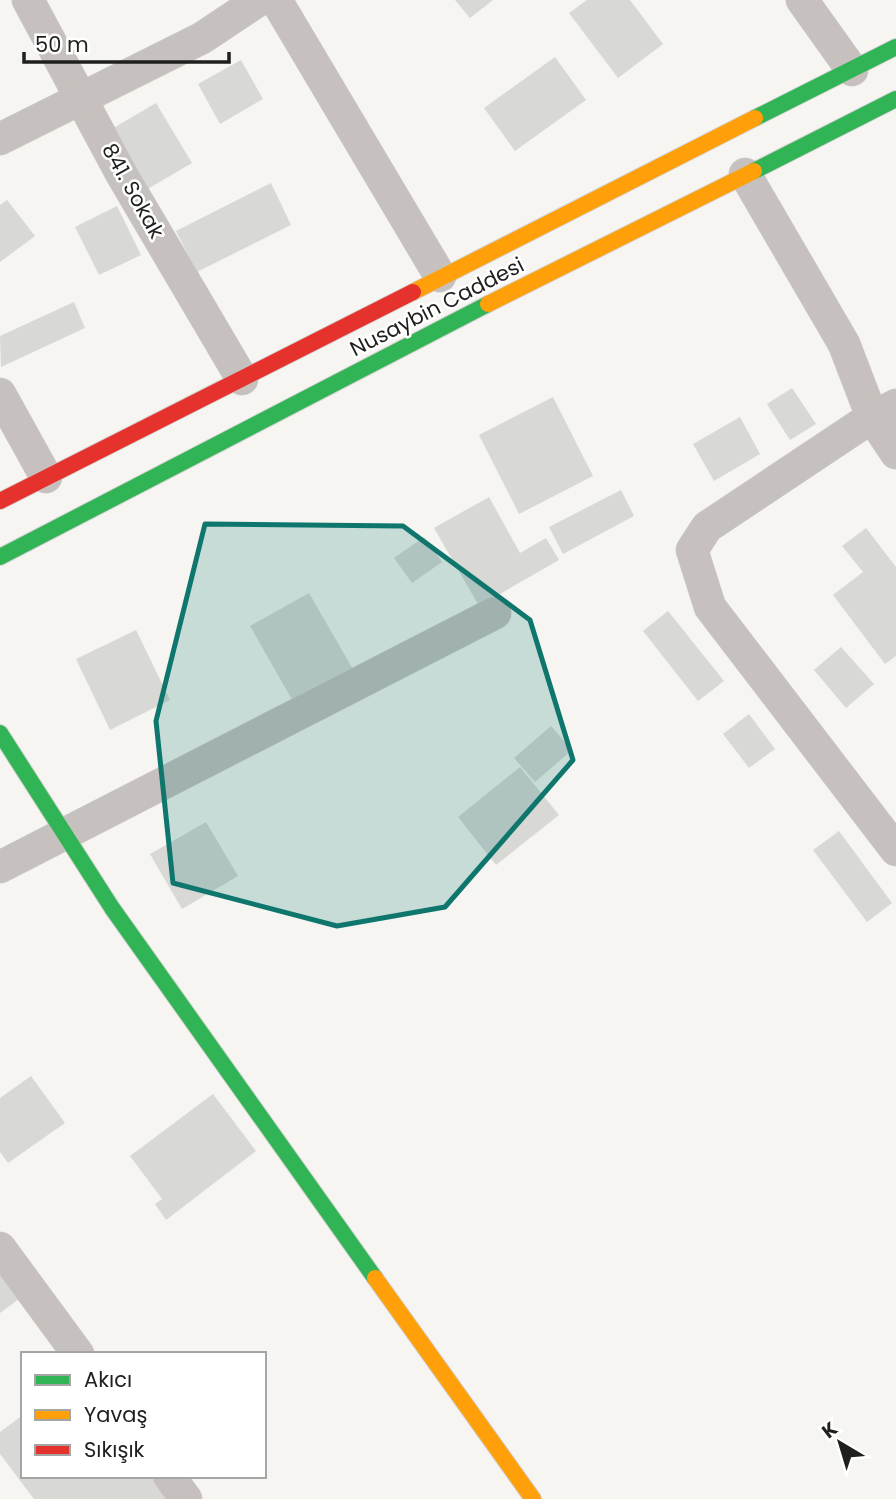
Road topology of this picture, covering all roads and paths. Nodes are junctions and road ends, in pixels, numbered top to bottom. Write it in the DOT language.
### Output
graph roads {
  1 [pos="29,0"];
  2 [pos="259,0"];
  3 [pos="276,0"];
  4 [pos="802,0"];
  5 [pos="896,47"];
  6 [pos="852,70"];
  7 [pos="83,97"];
  8 [pos="896,99"];
  9 [pos="0,139"];
  10 [pos="745,174"];
  11 [pos="440,276"];
  12 [pos="242,379"];
  13 [pos="0,394"];
  14 [pos="884,411"];
  15 [pos="896,453"];
  16 [pos="46,477"];
  17 [pos="0,501"];
  18 [pos="0,557"];
  19 [pos="495,613"];
  20 [pos="0,733"];
  21 [pos="63,835"];
  22 [pos="896,850"];
  23 [pos="0,867"];
  24 [pos="0,1248"];
  25 [pos="77,1352"];
  26 [pos="170,1478"];
  27 [pos="186,1499"];
  28 [pos="533,1499"];
  1 -- 7 [label="street, 841. Sokak"];
  2 -- 7 [label="street"];
  3 -- 11 [label="street"];
  4 -- 6 [label="street"];
  5 -- 6 [label="main road, Nusaybin Caddesi"];
  6 -- 11 [label="main road, Nusaybin Caddesi"];
  7 -- 9 [label="street"];
  7 -- 12 [label="street, 841. Sokak"];
  8 -- 10 [label="main road, Nusaybin Caddesi"];
  10 -- 14 [label="street"];
  10 -- 18 [label="main road, Nusaybin Caddesi"];
  11 -- 12 [label="main road, Nusaybin Caddesi"];
  12 -- 16 [label="main road, Nusaybin Caddesi"];
  13 -- 16 [label="street"];
  14 -- 15 [label="street"];
  14 -- 22 [label="street"];
  16 -- 17 [label="main road, Nusaybin Caddesi"];
  19 -- 21 [label="street"];
  20 -- 21 [label="main road"];
  21 -- 23 [label="street"];
  21 -- 28 [label="main road"];
  24 -- 25 [label="street"];
  26 -- 27 [label="street"];
}
